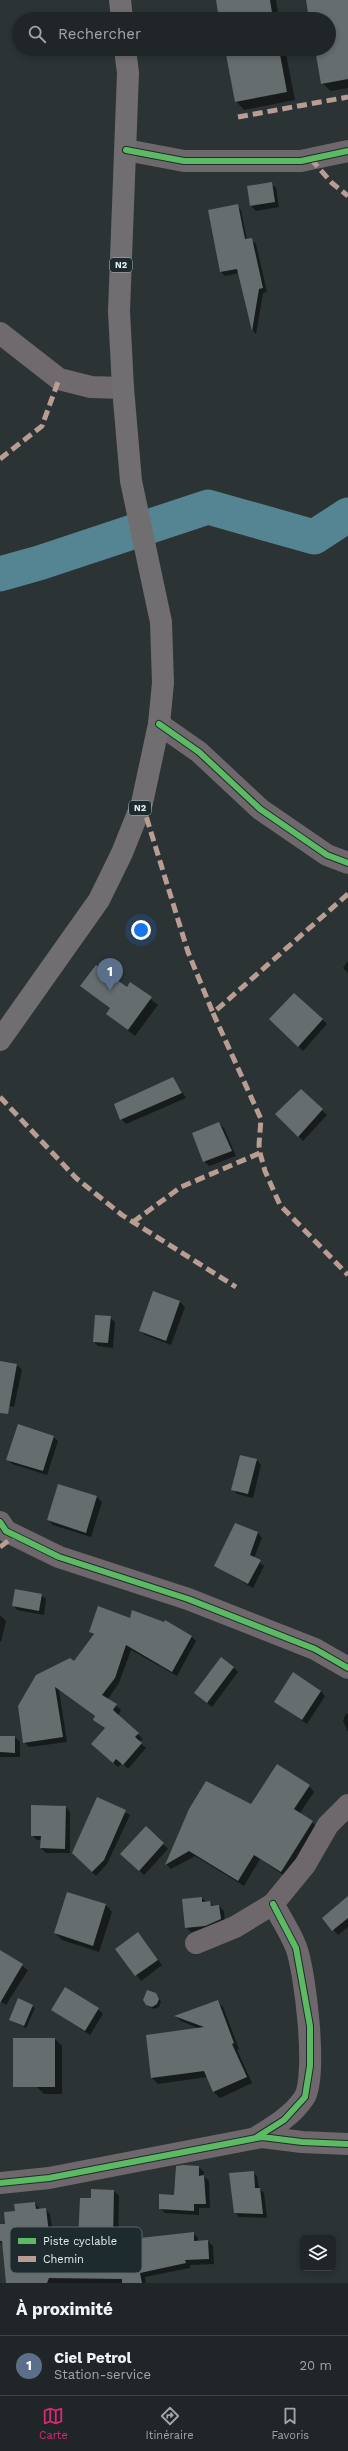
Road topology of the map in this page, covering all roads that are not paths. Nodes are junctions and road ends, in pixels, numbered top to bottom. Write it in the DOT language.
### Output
graph roads {
  1 [pos="120,0"];
  2 [pos="121,12"];
  3 [pos="126,56"];
  4 [pos="126,150"];
  5 [pos="348,151"];
  6 [pos="0,333"];
  7 [pos="123,388"];
  8 [pos="159,724"];
  9 [pos="348,863"];
  10 [pos="0,1040"];
  11 [pos="0,1522"];
  12 [pos="348,1668"];
  13 [pos="348,1805"];
  14 [pos="273,1904"];
  15 [pos="196,1943"];
  16 [pos="255,2138"];
  17 [pos="348,2144"];
  18 [pos="0,2183"];
  1 -- 2 [label="highway"];
  3 -- 4 [label="highway, N2"];
  4 -- 5 [label="street"];
  4 -- 7 [label="highway, N2"];
  6 -- 7 [label="street"];
  7 -- 8 [label="highway, N2"];
  8 -- 9 [label="street"];
  8 -- 10 [label="highway, N2"];
  11 -- 12 [label="street"];
  13 -- 14 [label="street"];
  14 -- 15 [label="street"];
  14 -- 16 [label="street"];
  16 -- 17 [label="street"];
  16 -- 18 [label="street"];
}
